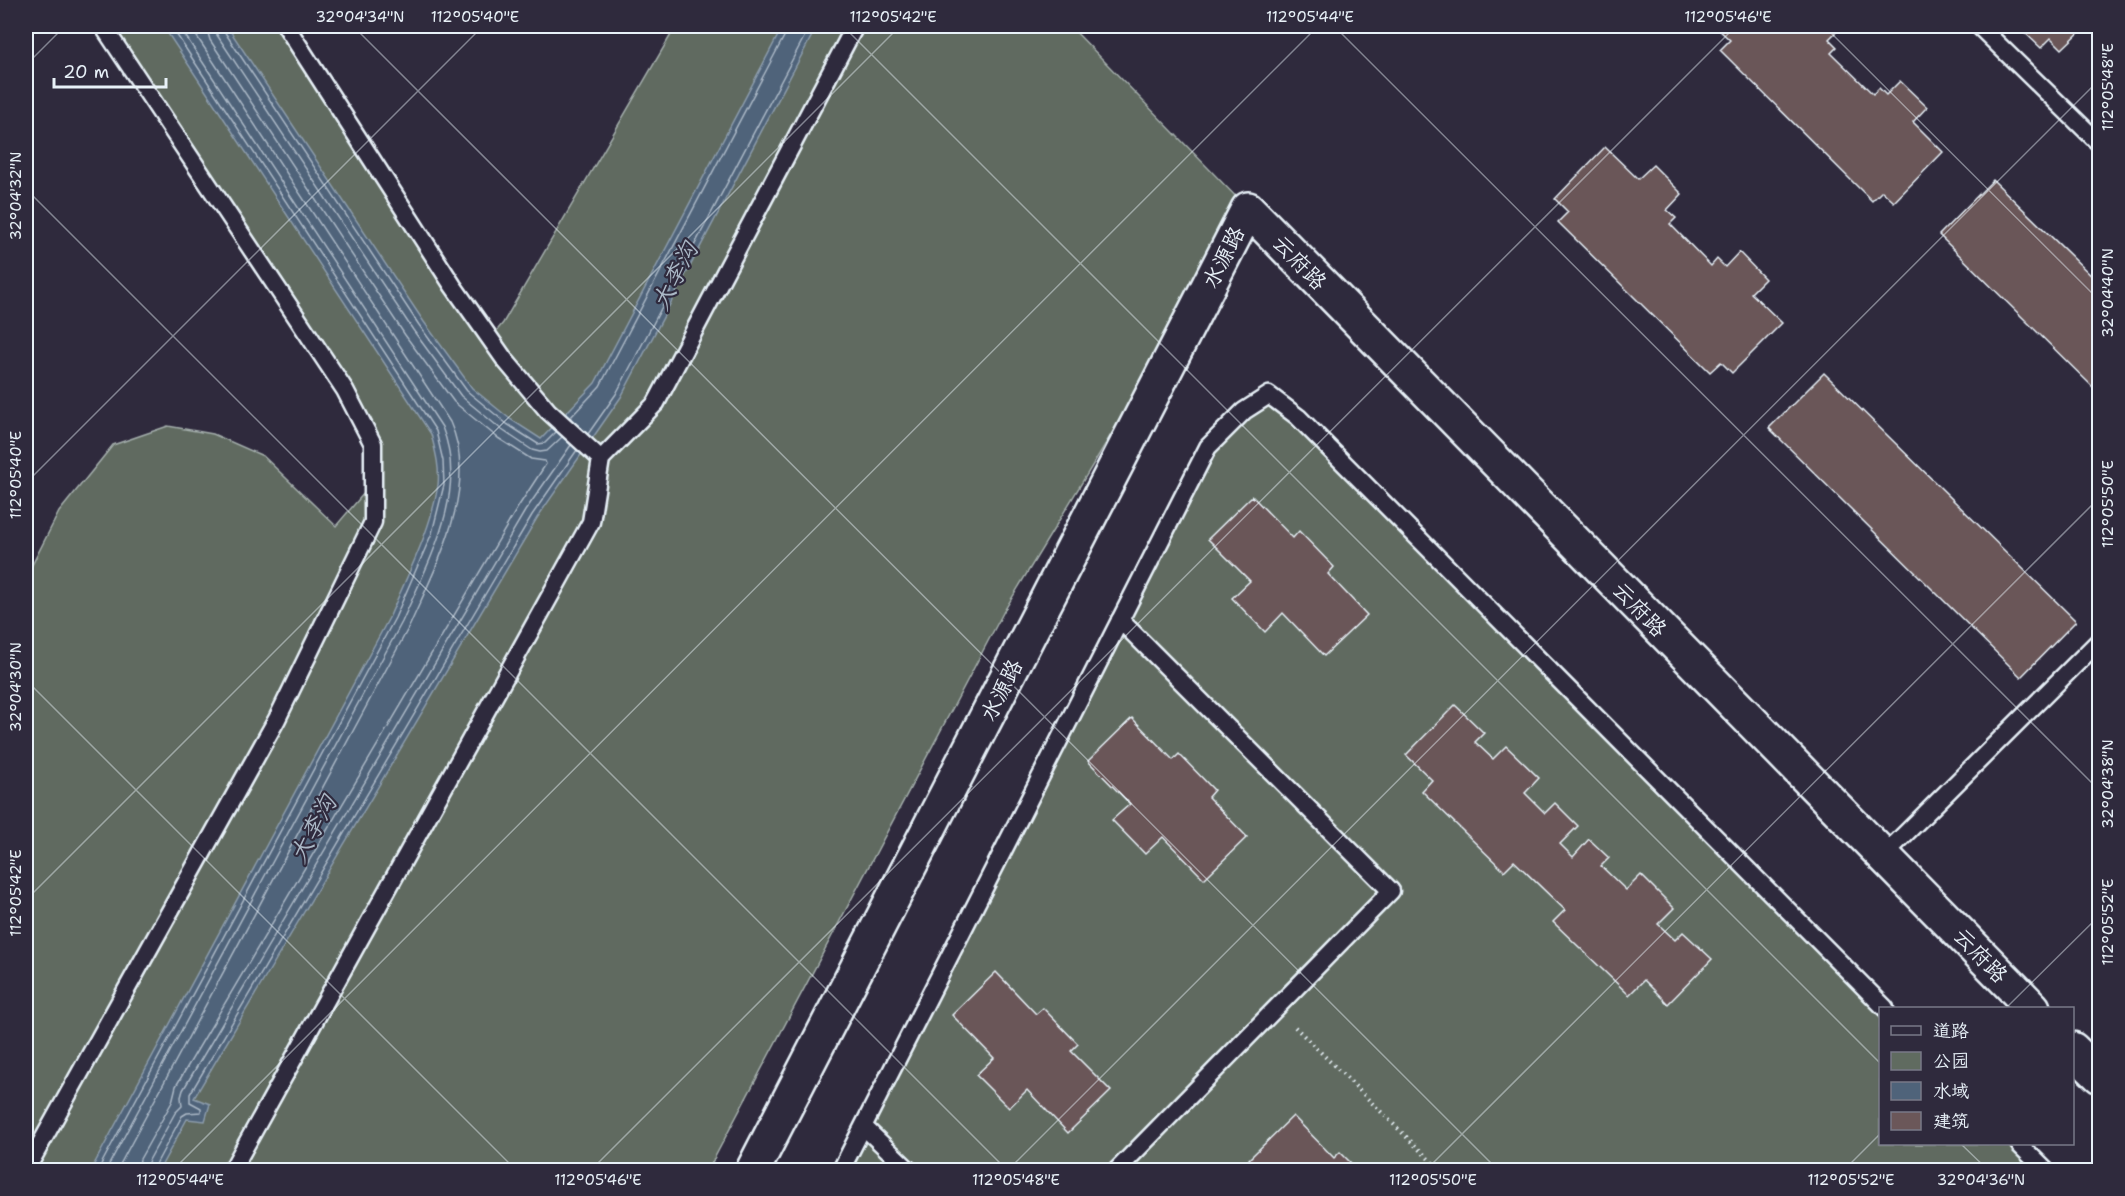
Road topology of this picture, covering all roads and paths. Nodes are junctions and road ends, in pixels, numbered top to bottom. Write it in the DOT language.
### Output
graph roads {
  1 [pos="103,26"];
  2 [pos="286,26"];
  3 [pos="855,26"];
  4 [pos="1979,26"];
  5 [pos="2100,144"];
  6 [pos="1248,208"];
  7 [pos="596,454"];
  8 [pos="1120,620"];
  9 [pos="2100,640"];
  10 [pos="1883,856"];
  11 [pos="1884,1007"];
  12 [pos="2032,1007"];
  13 [pos="1276,1008"];
  14 [pos="2074,1050"];
  15 [pos="2100,1076"];
  16 [pos="864,1127"];
  17 [pos="2021,1145"];
  18 [pos="26,1170"];
  19 [pos="232,1170"];
  20 [pos="753,1170"];
  21 [pos="841,1170"];
  22 [pos="909,1170"];
  23 [pos="1117,1170"];
  24 [pos="1440,1170"];
  25 [pos="2045,1170"];
  1 -- 18 [label="lane"];
  2 -- 7 [label="lane"];
  3 -- 7 [label="lane"];
  4 -- 5 [label="lane"];
  6 -- 10 [label="street, 云府路"];
  6 -- 20 [label="street, 水源路"];
  7 -- 19 [label="lane"];
  8 -- 11 [label="lane"];
  8 -- 13 [label="lane"];
  8 -- 16 [label="lane"];
  9 -- 10 [label="lane"];
  10 -- 12 [label="street, 云府路"];
  13 -- 23 [label="lane"];
  13 -- 24 [label="path"];
  14 -- 15 [label="street"];
  16 -- 21 [label="lane"];
  16 -- 22 [label="lane"];
  17 -- 25 [label="lane"];
}
